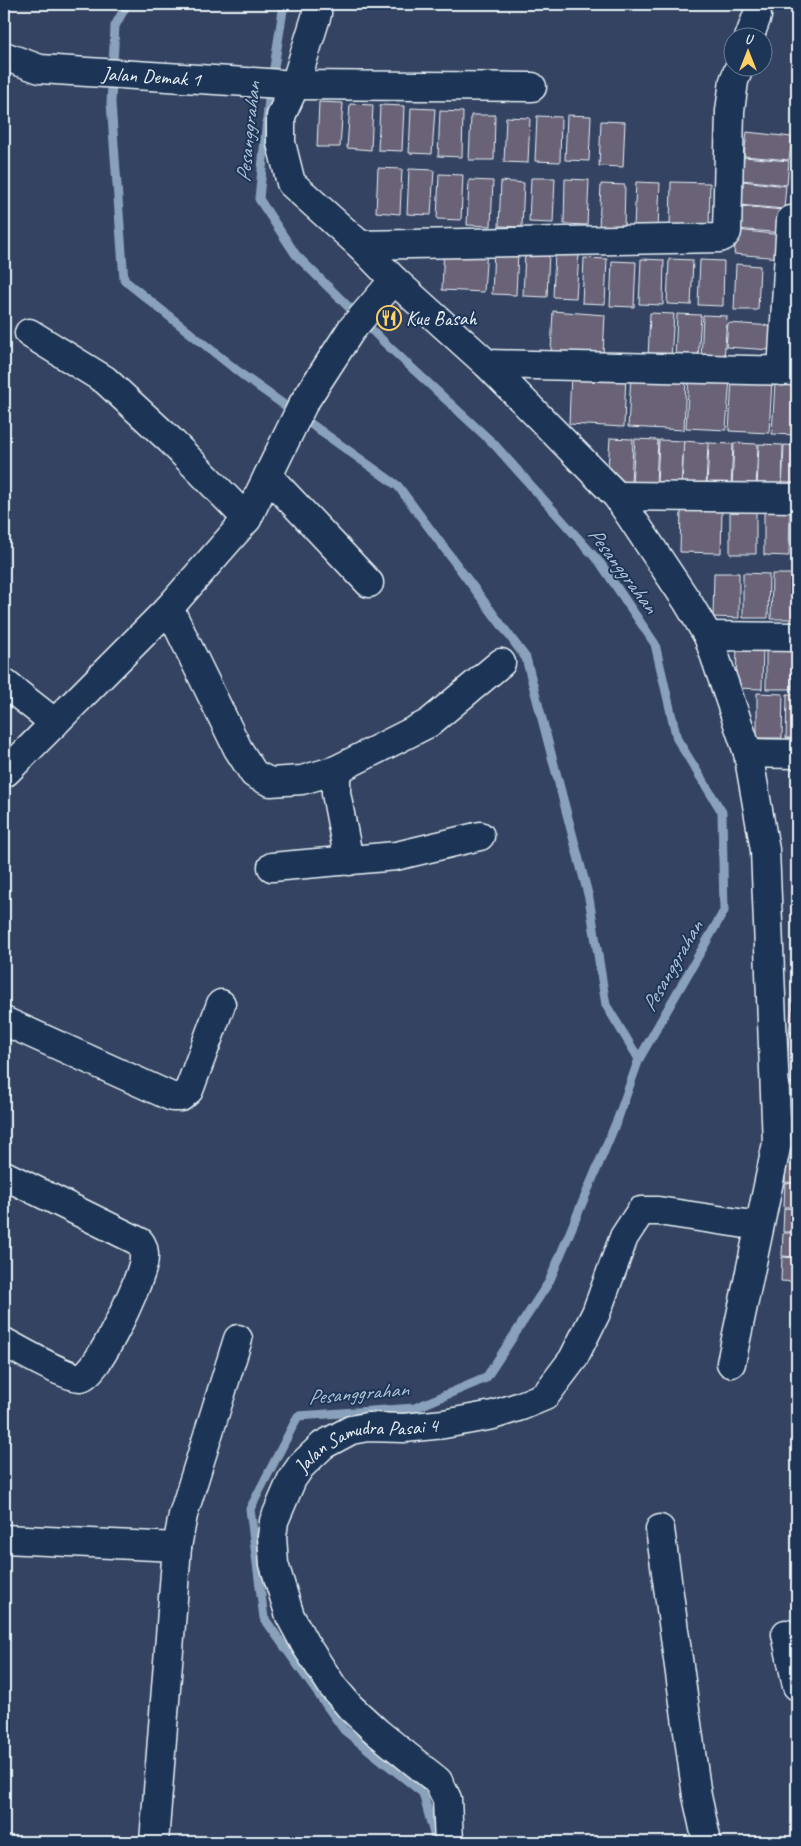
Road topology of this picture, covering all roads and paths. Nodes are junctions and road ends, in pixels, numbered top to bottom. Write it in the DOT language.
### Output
graph roads {
  1 [pos="317,4"];
  2 [pos="4,56"];
  3 [pos="735,78"];
  4 [pos="252,82"];
  5 [pos="293,85"];
  6 [pos="532,87"];
  7 [pos="791,220"];
  8 [pos="360,244"];
  9 [pos="394,280"];
  10 [pos="29,333"];
  11 [pos="487,364"];
  12 [pos="790,371"];
  13 [pos="268,476"];
  14 [pos="617,496"];
  15 [pos="797,498"];
  16 [pos="247,519"];
  17 [pos="369,583"];
  18 [pos="169,608"];
  19 [pos="708,636"];
  20 [pos="797,637"];
  21 [pos="501,663"];
  22 [pos="4,683"];
  23 [pos="55,723"];
  24 [pos="748,754"];
  25 [pos="797,754"];
  26 [pos="336,770"];
  27 [pos="6,772"];
  28 [pos="480,836"];
  29 [pos="349,861"];
  30 [pos="272,867"];
  31 [pos="221,1004"];
  32 [pos="4,1021"];
  33 [pos="787,1142"];
  34 [pos="4,1175"];
  35 [pos="759,1226"];
  36 [pos="238,1338"];
  37 [pos="4,1342"];
  38 [pos="731,1363"];
  39 [pos="660,1529"];
  40 [pos="4,1538"];
  41 [pos="177,1547"];
  42 [pos="786,1634"];
  43 [pos="797,1686"];
  44 [pos="154,1842"];
  45 [pos="449,1842"];
  46 [pos="707,1842"];
  1 -- 5 [label="street"];
  2 -- 5 [label="street, Jalan Demak 1"];
  3 -- 8 [label="street"];
  4 -- 5 [label="street"];
  5 -- 6 [label="street"];
  5 -- 8 [label="street"];
  7 -- 12 [label="street"];
  8 -- 9 [label="street"];
  9 -- 11 [label="street"];
  9 -- 13 [label="street"];
  10 -- 16 [label="street"];
  11 -- 12 [label="street"];
  11 -- 14 [label="street"];
  13 -- 16 [label="street"];
  13 -- 17 [label="street"];
  14 -- 15 [label="street"];
  14 -- 19 [label="street"];
  16 -- 18 [label="street"];
  18 -- 23 [label="street"];
  18 -- 26 [label="street"];
  19 -- 20 [label="street"];
  19 -- 24 [label="street"];
  21 -- 26 [label="street"];
  22 -- 23 [label="street"];
  23 -- 27 [label="street"];
  24 -- 25 [label="street"];
  24 -- 33 [label="street"];
  26 -- 29 [label="street"];
  28 -- 29 [label="street"];
  29 -- 30 [label="street"];
  31 -- 32 [label="street"];
  33 -- 35 [label="street"];
  34 -- 37 [label="street"];
  35 -- 38 [label="street"];
  35 -- 45 [label="street, Jalan Samudra Pasai 4"];
  36 -- 41 [label="street"];
  39 -- 46 [label="street"];
  40 -- 41 [label="street"];
  41 -- 44 [label="street"];
  42 -- 43 [label="street"];
}
